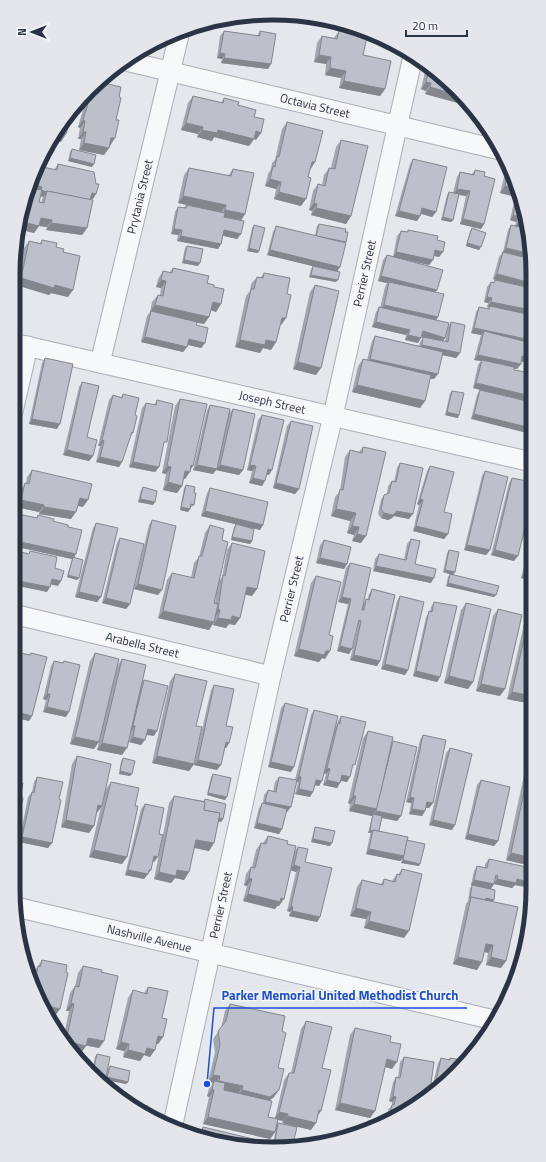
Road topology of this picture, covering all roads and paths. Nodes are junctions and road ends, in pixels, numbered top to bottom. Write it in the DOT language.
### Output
graph roads {
  1 [pos="179,38"];
  2 [pos="412,62"];
  3 [pos="133,63"];
  4 [pos="171,72"];
  5 [pos="397,126"];
  6 [pos="493,148"];
  7 [pos="21,345"];
  8 [pos="100,363"];
  9 [pos="333,416"];
  10 [pos="526,461"];
  11 [pos="20,616"];
  12 [pos="271,676"];
  13 [pos="21,908"];
  14 [pos="212,952"];
  15 [pos="490,1019"];
  16 [pos="173,1122"];
  1 -- 4 [label="street, Prytania Street"];
  2 -- 5 [label="street, Perrier Street"];
  3 -- 4 [label="street, Octavia Street"];
  4 -- 5 [label="street, Octavia Street"];
  4 -- 8 [label="street, Prytania Street"];
  5 -- 6 [label="street, Octavia Street"];
  5 -- 9 [label="street, Perrier Street"];
  7 -- 8 [label="street, Joseph Street"];
  8 -- 9 [label="street, Joseph Street"];
  9 -- 10 [label="street, Joseph Street"];
  9 -- 12 [label="street, Perrier Street"];
  11 -- 12 [label="street, Arabella Street"];
  12 -- 14 [label="street, Perrier Street"];
  13 -- 14 [label="street, Nashville Avenue"];
  14 -- 15 [label="street, Nashville Avenue"];
  14 -- 16 [label="street, Perrier Street"];
}
